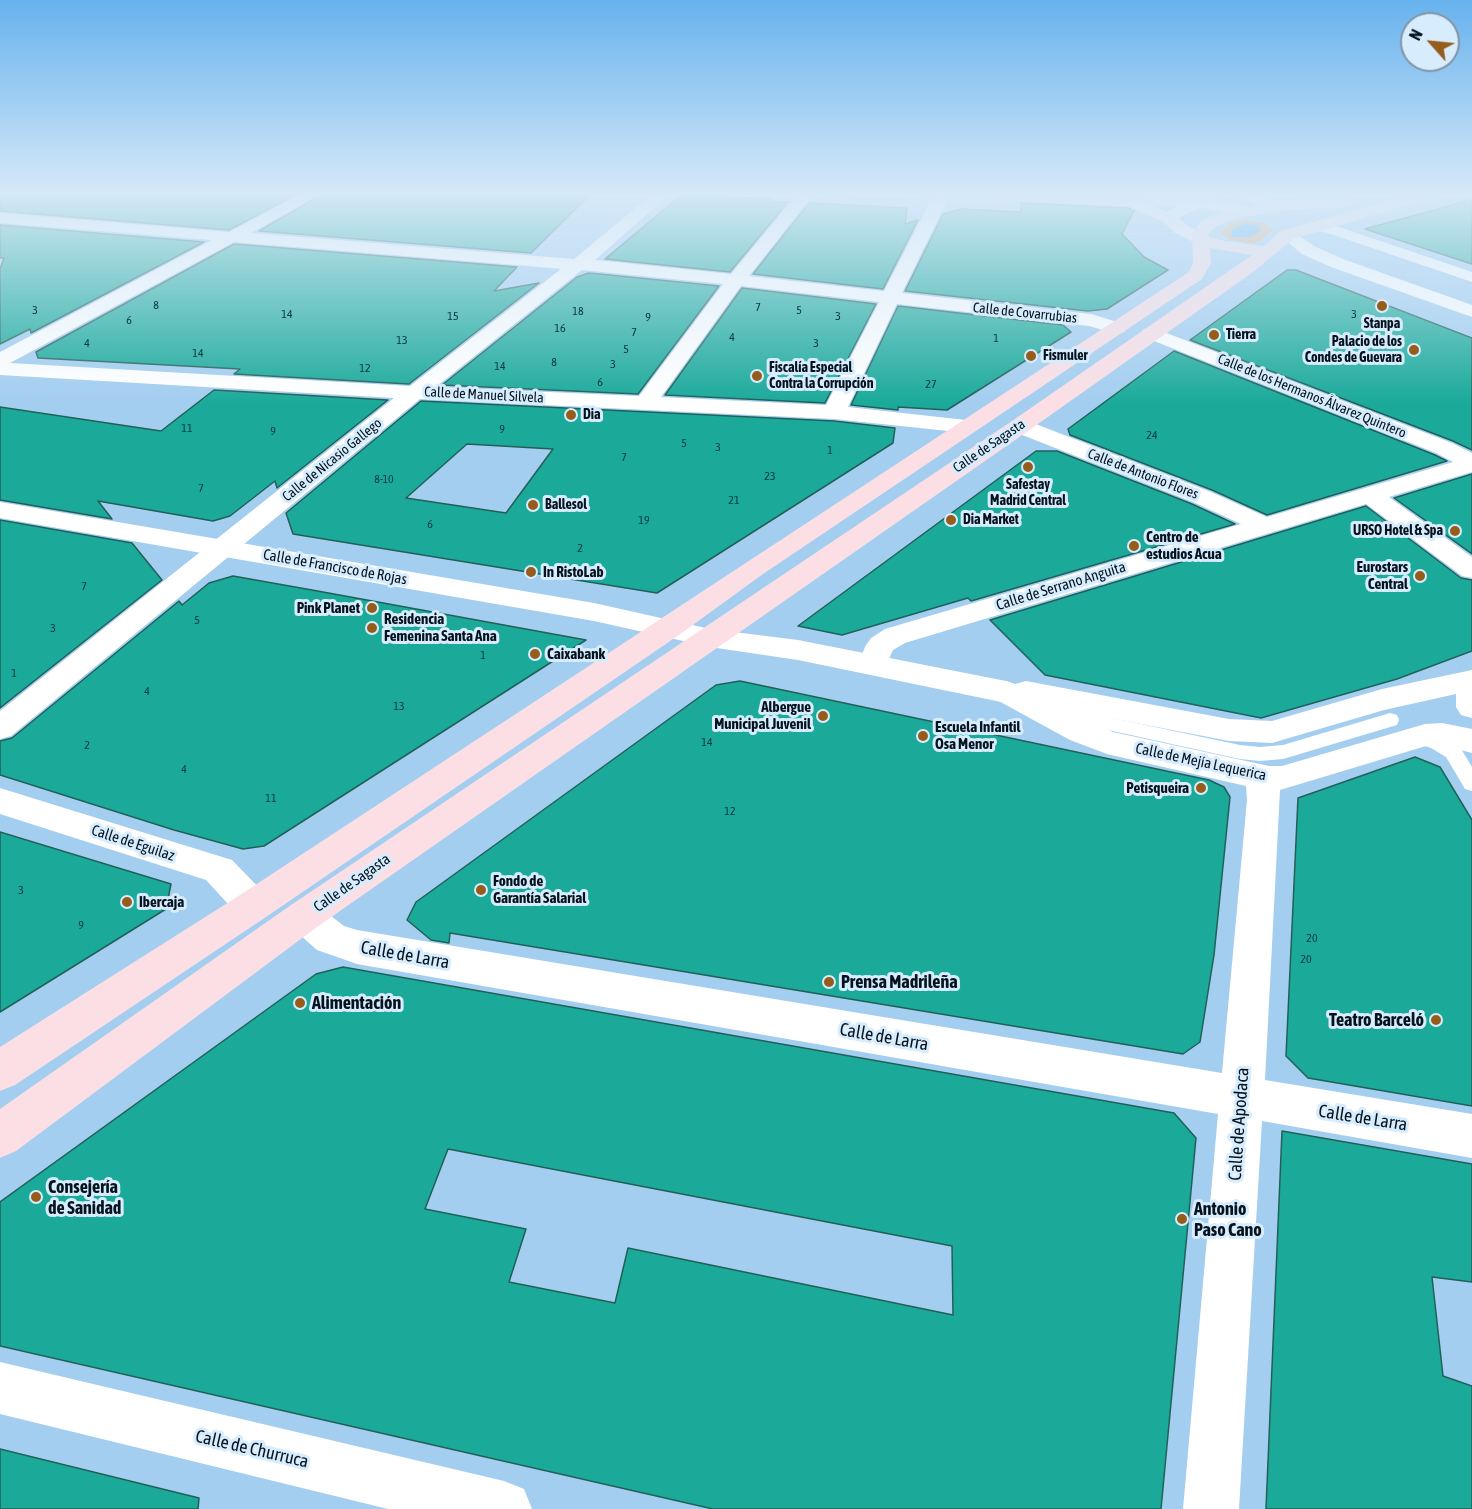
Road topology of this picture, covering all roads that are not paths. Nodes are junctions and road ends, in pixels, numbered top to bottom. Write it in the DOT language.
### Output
graph roads {
  1 [pos="182,262"];
  2 [pos="558,262"];
  3 [pos="750,262"];
  4 [pos="906,262"];
  5 [pos="1202,262"];
  6 [pos="1253,262"];
  7 [pos="1338,262"];
  8 [pos="1428,262"];
  9 [pos="578,264"];
  10 [pos="1472,277"];
  11 [pos="737,279"];
  12 [pos="891,298"];
  13 [pos="1472,311"];
  14 [pos="1117,328"];
  15 [pos="1151,333"];
  16 [pos="0,360"];
  17 [pos="0,369"];
  18 [pos="417,392"];
  19 [pos="646,402"];
  20 [pos="834,412"];
  21 [pos="967,426"];
  22 [pos="1020,426"];
  23 [pos="1472,464"];
  24 [pos="1371,495"];
  25 [pos="0,510"];
  26 [pos="1266,526"];
  27 [pos="224,547"];
  28 [pos="1472,570"];
  29 [pos="669,628"];
  30 [pos="710,638"];
  31 [pos="872,665"];
  32 [pos="1472,680"];
  33 [pos="1472,689"];
  34 [pos="1006,692"];
  35 [pos="1472,707"];
  36 [pos="1386,710"];
  37 [pos="0,728"];
  38 [pos="1472,732"];
  39 [pos="1417,737"];
  40 [pos="1472,741"];
  41 [pos="1257,776"];
  42 [pos="1472,784"];
  43 [pos="0,801"];
  44 [pos="253,906"];
  45 [pos="304,916"];
  46 [pos="0,1071"];
  47 [pos="1240,1097"];
  48 [pos="0,1136"];
  49 [pos="1472,1136"];
  50 [pos="0,1388"];
  51 [pos="504,1509"];
  52 [pos="1210,1509"];
  1 -- 16 [label="street"];
  2 -- 9 [label="street, Calle de Covarrubias"];
  3 -- 11 [label="street"];
  4 -- 12 [label="street"];
  5 -- 14 [label="main road, Calle de Sagasta"];
  6 -- 15 [label="main road, Calle de Sagasta"];
  7 -- 13 [label="street"];
  8 -- 10 [label="street"];
  9 -- 11 [label="street, Calle de Covarrubias"];
  9 -- 18 [label="street, Calle de Nicasio Gallego"];
  11 -- 12 [label="street, Calle de Covarrubias"];
  11 -- 19 [label="street"];
  12 -- 14 [label="street, Calle de Covarrubias"];
  12 -- 20 [label="street"];
  14 -- 21 [label="main road, Calle de Sagasta"];
  15 -- 22 [label="main road, Calle de Sagasta"];
  15 -- 23 [label="street, Calle de los Hermanos Álvarez Quintero"];
  17 -- 18 [label="street, Calle de Manuel Silvela"];
  18 -- 19 [label="street, Calle de Manuel Silvela"];
  18 -- 27 [label="street, Calle de Nicasio Gallego"];
  19 -- 20 [label="street, Calle de Manuel Silvela"];
  20 -- 21 [label="street, Calle de Manuel Silvela"];
  21 -- 29 [label="main road, Calle de Sagasta"];
  22 -- 26 [label="street, Calle de Antonio Flores"];
  22 -- 30 [label="main road, Calle de Sagasta"];
  23 -- 24 [label="street, Calle de Serrano Anguita"];
  24 -- 26 [label="street, Calle de Serrano Anguita"];
  24 -- 28 [label="street"];
  25 -- 27 [label="street, Calle de Francisco de Rojas"];
  26 -- 31 [label="street, Calle de Serrano Anguita"];
  27 -- 29 [label="street, Calle de Francisco de Rojas"];
  27 -- 37 [label="street, Calle de Nicasio Gallego"];
  29 -- 30 [label="street"];
  29 -- 44 [label="main road, Calle de Sagasta"];
  30 -- 31 [label="street, Calle de Mejía Lequerica"];
  30 -- 45 [label="main road, Calle de Sagasta"];
  31 -- 34 [label="street, Calle de Mejía Lequerica"];
  32 -- 36 [label="street, Calle de Mejía Lequerica"];
  33 -- 35 [label="street"];
  34 -- 36 [label="street, Calle de Mejía Lequerica"];
  34 -- 41 [label="street, Calle de Mejía Lequerica"];
  36 -- 38 [label="street, Calle de Mejía Lequerica"];
  39 -- 40 [label="street, Calle de Mejía Lequerica"];
  39 -- 41 [label="street, Calle de Mejía Lequerica"];
  39 -- 42 [label="lane"];
  41 -- 47 [label="street, Calle de Apodaca"];
  43 -- 44 [label="street, Calle de Eguilaz"];
  44 -- 46 [label="main road, Calle de Sagasta"];
  45 -- 47 [label="street, Calle de Larra"];
  45 -- 48 [label="main road, Calle de Sagasta"];
  47 -- 49 [label="street, Calle de Larra"];
  47 -- 52 [label="street, Calle de Apodaca"];
  50 -- 51 [label="street, Calle de Churruca"];
}
